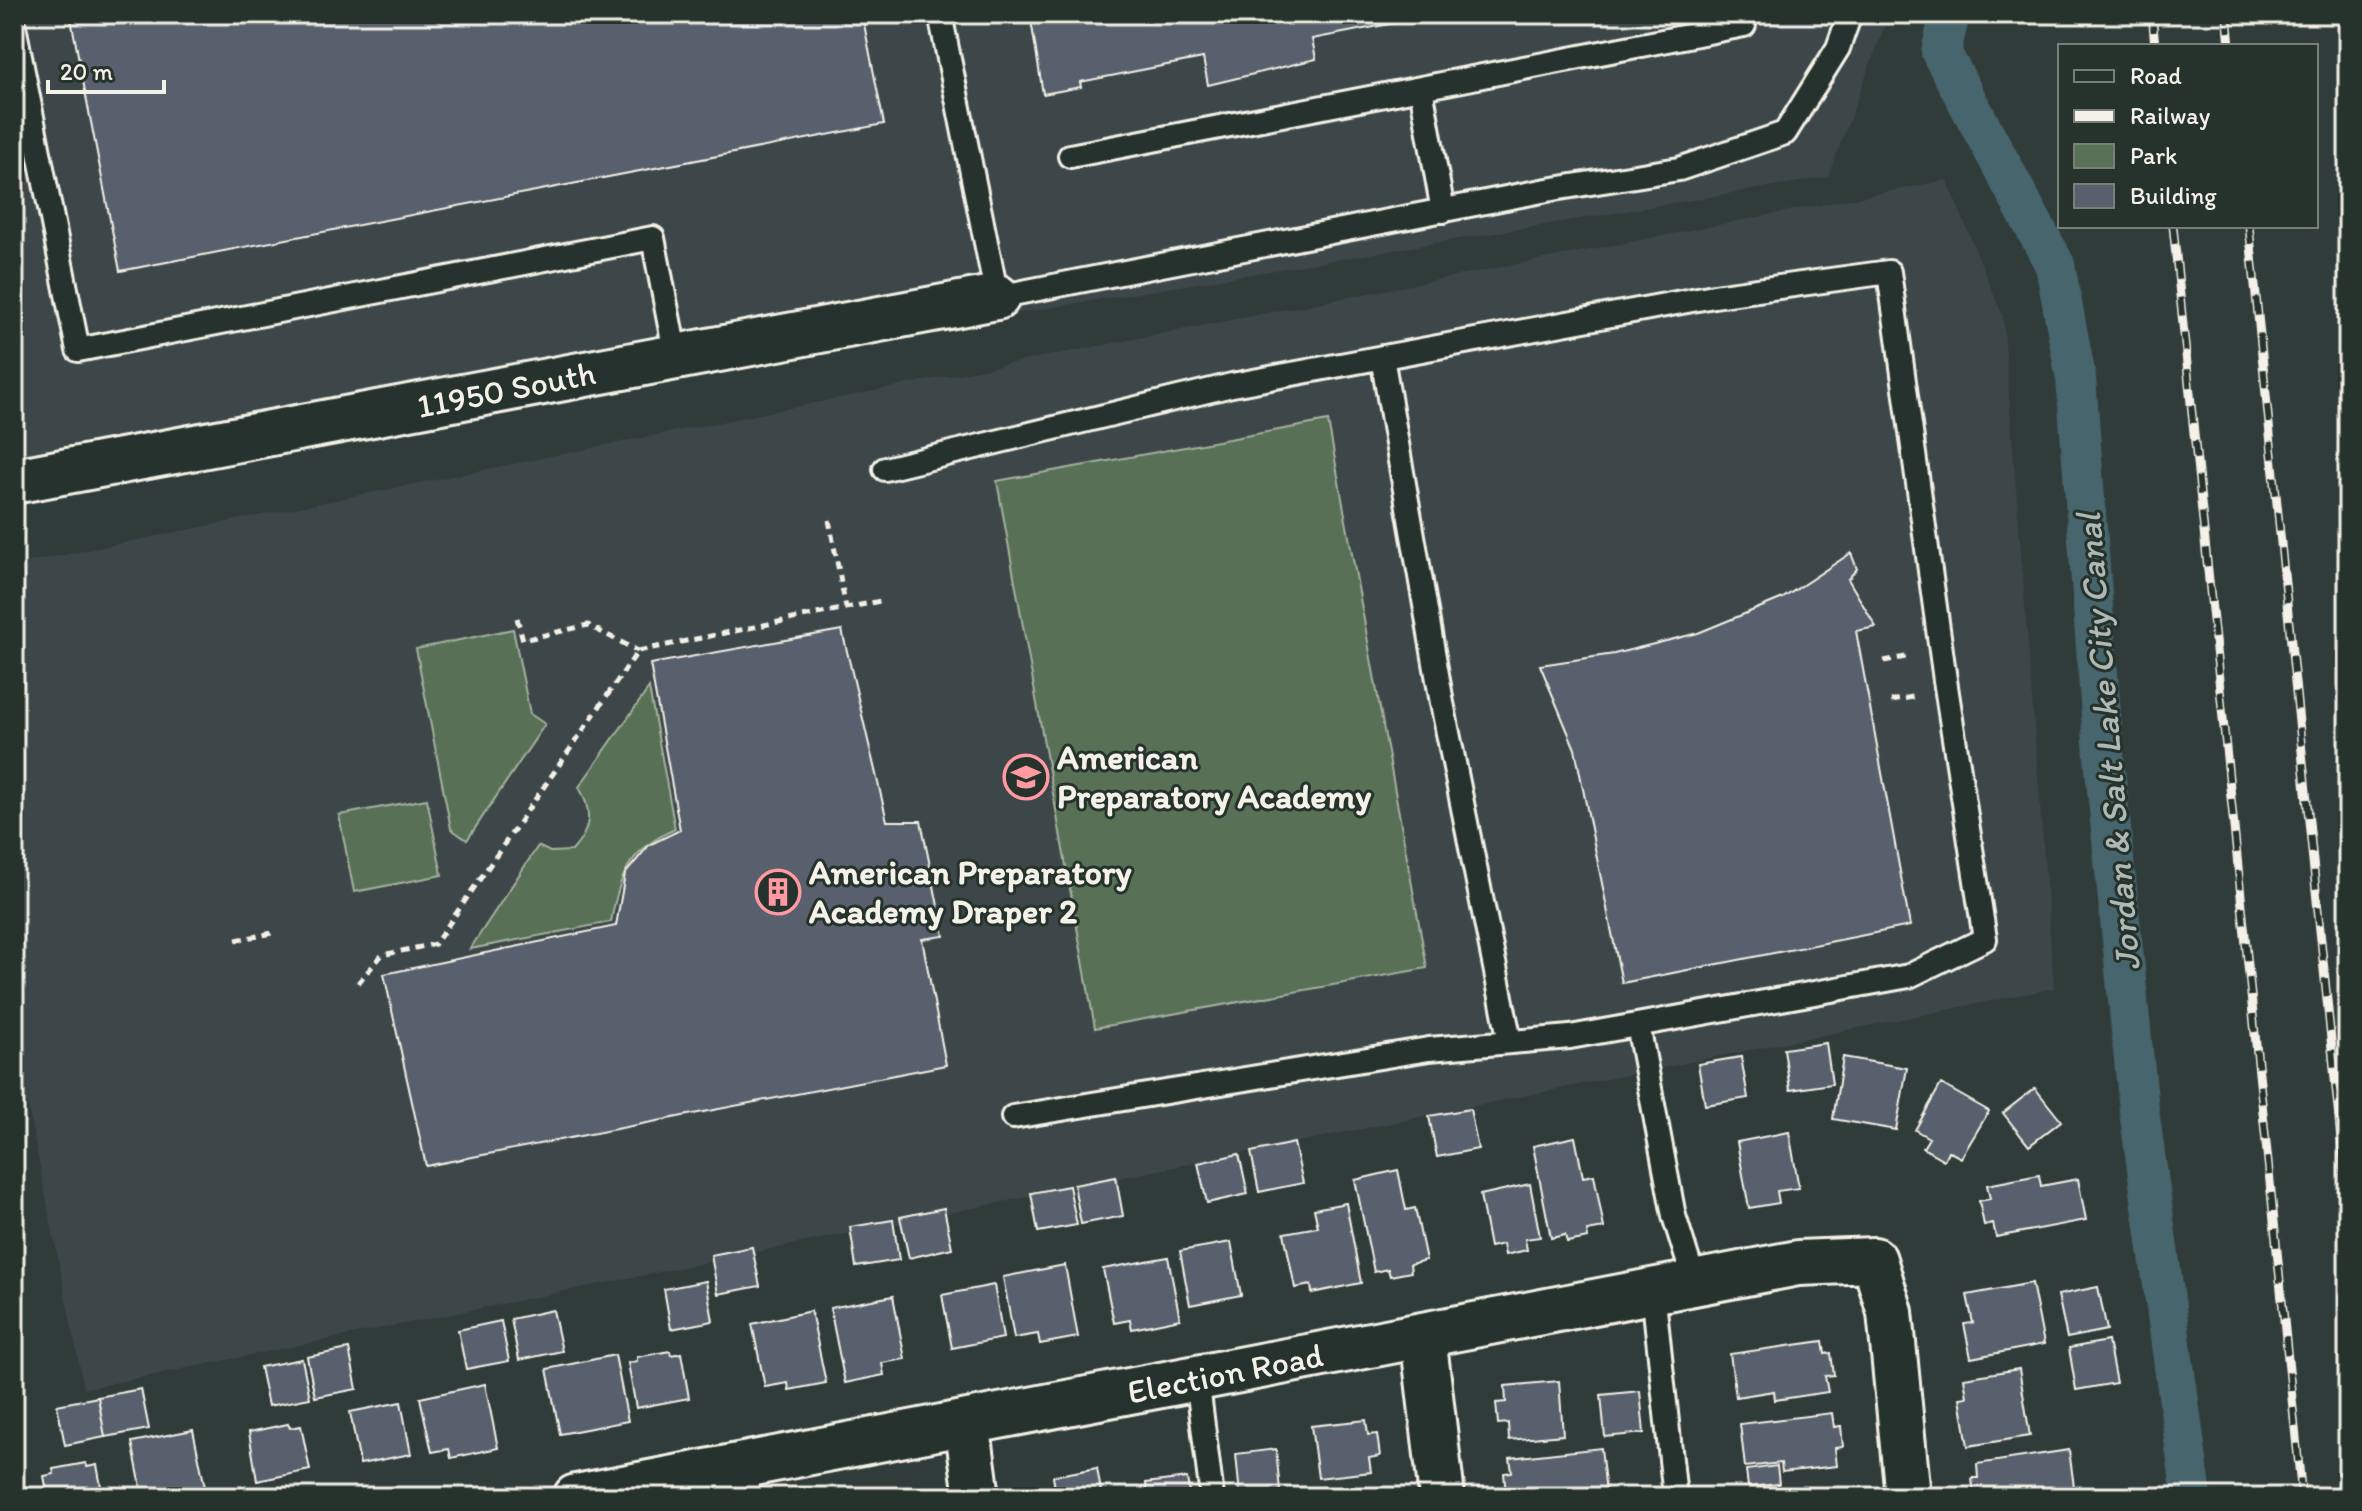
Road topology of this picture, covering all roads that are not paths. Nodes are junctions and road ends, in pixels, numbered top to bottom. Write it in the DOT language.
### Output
graph roads {
  1 [pos="940,14"];
  2 [pos="1850,14"];
  3 [pos="1744,25"];
  4 [pos="14,26"];
  5 [pos="1421,88"];
  6 [pos="1070,156"];
  7 [pos="1443,211"];
  8 [pos="997,297"];
  9 [pos="676,357"];
  10 [pos="1382,357"];
  11 [pos="885,469"];
  12 [pos="14,481"];
  13 [pos="1638,1025"];
  14 [pos="1510,1042"];
  15 [pos="1013,1117"];
  16 [pos="1695,1283"];
  17 [pos="1653,1291"];
  18 [pos="1423,1336"];
  19 [pos="1197,1378"];
  20 [pos="967,1422"];
  21 [pos="747,1481"];
  22 [pos="576,1497"];
  23 [pos="977,1497"];
  24 [pos="1212,1497"];
  25 [pos="1442,1497"];
  26 [pos="1675,1497"];
  27 [pos="1908,1497"];
  1 -- 8 [label="lane"];
  2 -- 7 [label="lane"];
  3 -- 5 [label="lane"];
  4 -- 9 [label="lane"];
  5 -- 6 [label="lane"];
  5 -- 7 [label="lane"];
  7 -- 8 [label="lane"];
  8 -- 9 [label="street, 11950 South"];
  9 -- 12 [label="street, 11950 South"];
  10 -- 11 [label="lane"];
  10 -- 13 [label="lane"];
  10 -- 14 [label="lane"];
  13 -- 14 [label="lane"];
  13 -- 16 [label="lane"];
  14 -- 15 [label="lane"];
  16 -- 17 [label="street, Election Road"];
  16 -- 27 [label="street, Election Road"];
  17 -- 18 [label="street, Election Road"];
  17 -- 26 [label="lane"];
  18 -- 19 [label="street, Election Road"];
  18 -- 25 [label="street"];
  19 -- 20 [label="street, Election Road"];
  19 -- 24 [label="lane"];
  20 -- 21 [label="street, Election Road"];
  20 -- 23 [label="street"];
  21 -- 22 [label="street, Election Road"];
}
